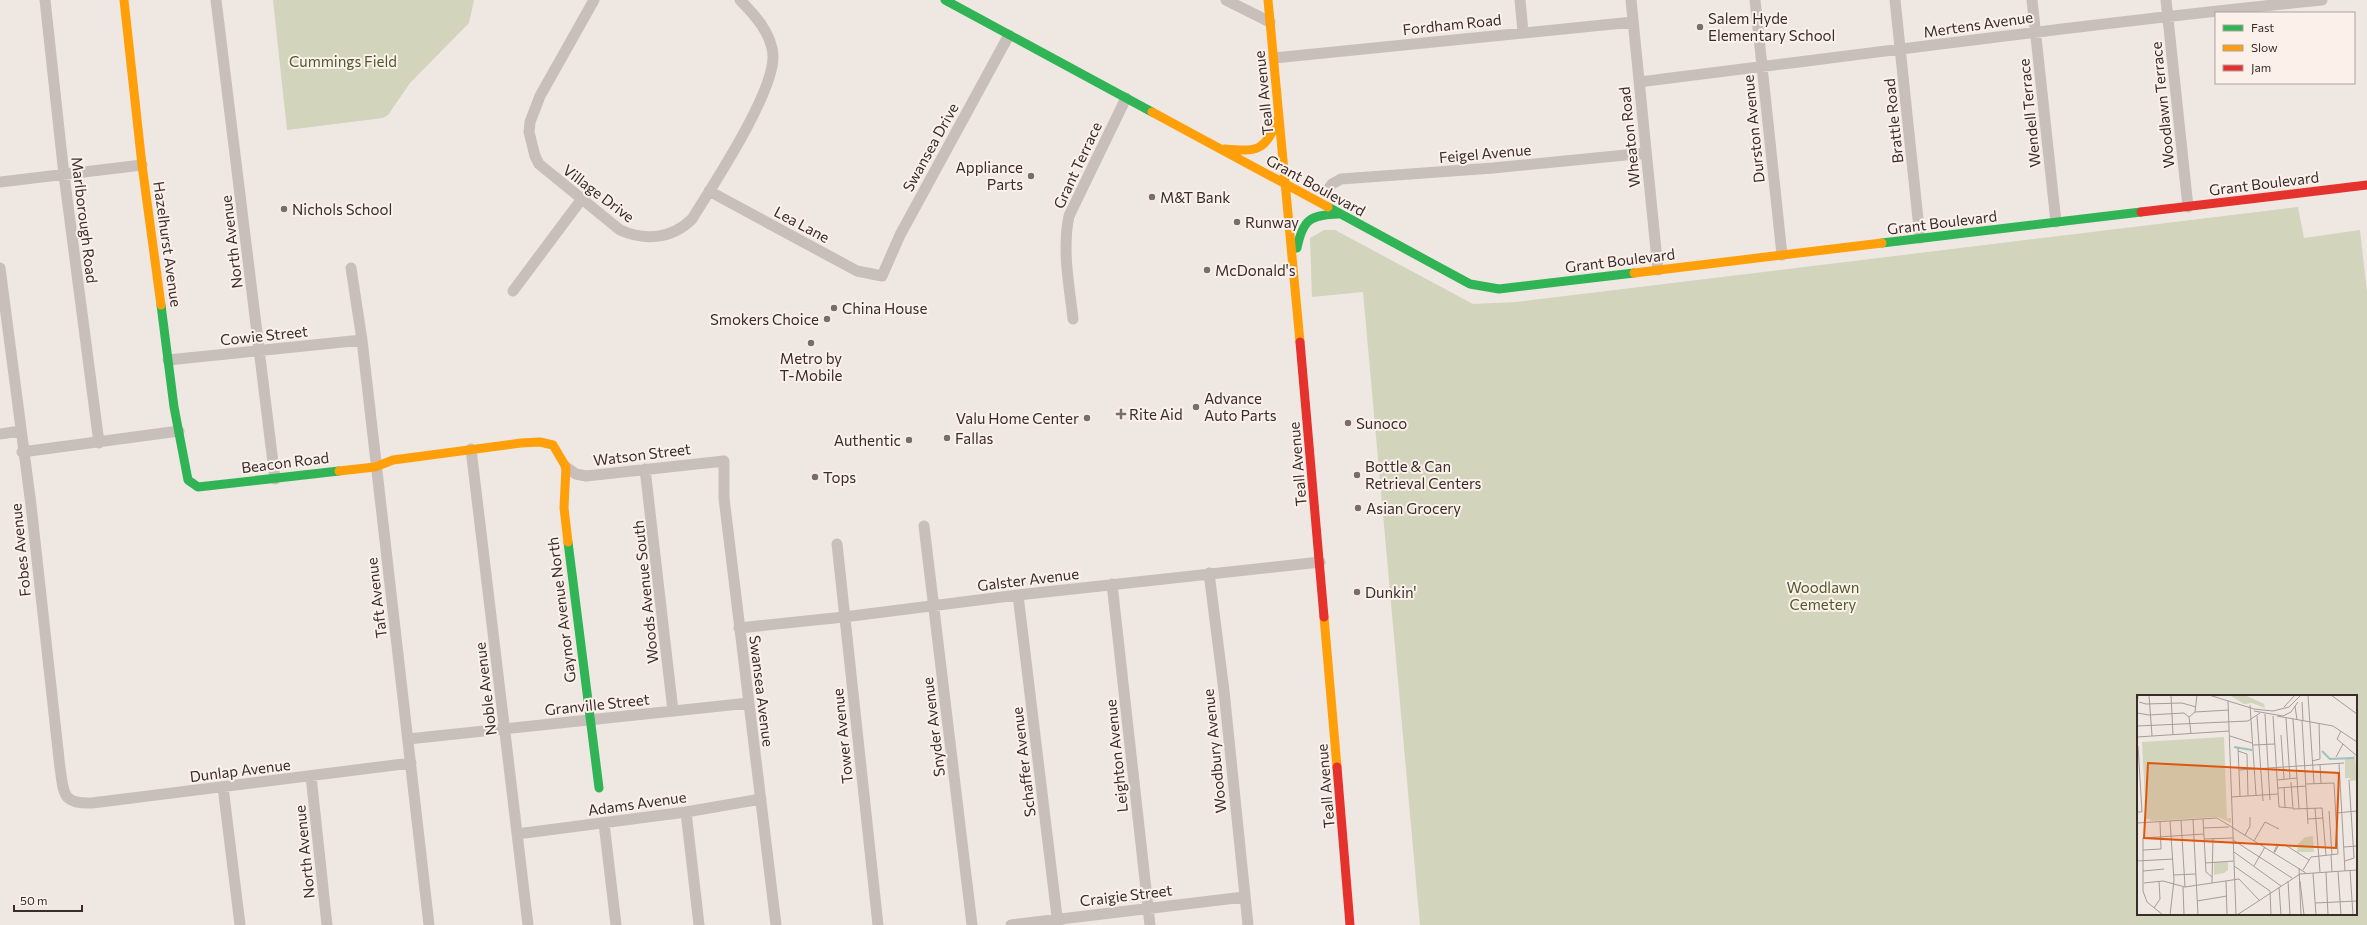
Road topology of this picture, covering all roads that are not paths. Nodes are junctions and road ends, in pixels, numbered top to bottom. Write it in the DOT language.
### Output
graph roads {
  1 [pos="45,0"];
  2 [pos="124,0"];
  3 [pos="216,0"];
  4 [pos="594,0"];
  5 [pos="740,0"];
  6 [pos="945,0"];
  7 [pos="1226,0"];
  8 [pos="1268,0"];
  9 [pos="1520,0"];
  10 [pos="1631,0"];
  11 [pos="1755,0"];
  12 [pos="1895,0"];
  13 [pos="2032,0"];
  14 [pos="2166,0"];
  15 [pos="2322,0"];
  16 [pos="2168,15"];
  17 [pos="1270,22"];
  18 [pos="1633,22"];
  19 [pos="2035,31"];
  20 [pos="1523,32"];
  21 [pos="1008,35"];
  22 [pos="1900,50"];
  23 [pos="1274,58"];
  24 [pos="1762,67"];
  25 [pos="1639,82"];
  26 [pos="1126,98"];
  27 [pos="1280,116"];
  28 [pos="1221,149"];
  29 [pos="1646,154"];
  30 [pos="142,165"];
  31 [pos="64,175"];
  32 [pos="0,182"];
  33 [pos="2367,185"];
  34 [pos="1287,186"];
  35 [pos="1329,188"];
  36 [pos="709,191"];
  37 [pos="581,200"];
  38 [pos="2188,207"];
  39 [pos="1340,214"];
  40 [pos="2056,222"];
  41 [pos="1920,238"];
  42 [pos="1782,255"];
  43 [pos="1294,264"];
  44 [pos="0,268"];
  45 [pos="351,268"];
  46 [pos="1658,270"];
  47 [pos="882,276"];
  48 [pos="514,291"];
  49 [pos="1074,319"];
  50 [pos="362,340"];
  51 [pos="259,350"];
  52 [pos="168,360"];
  53 [pos="20,431"];
  54 [pos="179,431"];
  55 [pos="0,434"];
  56 [pos="99,443"];
  57 [pos="471,449"];
  58 [pos="22,452"];
  59 [pos="724,461"];
  60 [pos="375,467"];
  61 [pos="566,467"];
  62 [pos="645,469"];
  63 [pos="275,480"];
  64 [pos="198,487"];
  65 [pos="924,526"];
  66 [pos="837,544"];
  67 [pos="1320,562"];
  68 [pos="1208,573"];
  69 [pos="1112,584"];
  70 [pos="1018,594"];
  71 [pos="933,606"];
  72 [pos="844,617"];
  73 [pos="739,628"];
  74 [pos="749,703"];
  75 [pos="673,711"];
  76 [pos="590,720"];
  77 [pos="505,730"];
  78 [pos="408,739"];
  79 [pos="411,763"];
  80 [pos="311,776"];
  81 [pos="223,787"];
  82 [pos="598,788"];
  83 [pos="761,799"];
  84 [pos="72,802"];
  85 [pos="686,812"];
  86 [pos="604,823"];
  87 [pos="517,834"];
  88 [pos="1244,897"];
  89 [pos="1148,907"];
  90 [pos="1057,922"];
  91 [pos="240,925"];
  92 [pos="327,925"];
  93 [pos="429,925"];
  94 [pos="528,925"];
  95 [pos="616,925"];
  96 [pos="699,925"];
  97 [pos="776,925"];
  98 [pos="878,925"];
  99 [pos="972,925"];
  100 [pos="1010,925"];
  101 [pos="1150,925"];
  102 [pos="1248,925"];
  103 [pos="1350,925"];
  1 -- 31 [label="street, Marlborough Road"];
  2 -- 30 [label="street, Hazelhurst Avenue"];
  3 -- 51 [label="street, North Avenue"];
  4 -- 37 [label="street, Village Drive"];
  5 -- 36 [label="street, Village Drive"];
  6 -- 21 [label="street, Grant Boulevard"];
  7 -- 17 [label="street"];
  8 -- 17 [label="street, Teall Avenue"];
  9 -- 20 [label="street"];
  10 -- 18 [label="street, Wheaton Road"];
  11 -- 24 [label="street, Durston Avenue"];
  12 -- 22 [label="street, Brattle Road"];
  13 -- 19 [label="street, Wendell Terrace"];
  14 -- 16 [label="street, Woodlawn Terrace"];
  15 -- 16 [label="street, Mertens Avenue"];
  16 -- 19 [label="street, Mertens Avenue"];
  16 -- 38 [label="street, Woodlawn Terrace"];
  17 -- 23 [label="street, Teall Avenue"];
  18 -- 20 [label="street, Fordham Road"];
  18 -- 25 [label="street, Wheaton Road"];
  19 -- 22 [label="street, Mertens Avenue"];
  19 -- 40 [label="street, Wendell Terrace"];
  20 -- 23 [label="street, Fordham Road"];
  21 -- 26 [label="street, Grant Boulevard"];
  21 -- 47 [label="street, Swansea Drive"];
  22 -- 24 [label="street, Mertens Avenue"];
  22 -- 41 [label="street, Brattle Road"];
  23 -- 27 [label="street, Teall Avenue"];
  24 -- 25 [label="street, Mertens Avenue"];
  24 -- 42 [label="street, Durston Avenue"];
  25 -- 29 [label="street, Wheaton Road"];
  26 -- 28 [label="street, Grant Boulevard"];
  26 -- 49 [label="street, Grant Terrace"];
  27 -- 28 [label="street"];
  27 -- 34 [label="street, Teall Avenue"];
  28 -- 34 [label="street, Grant Boulevard"];
  29 -- 35 [label="street, Feigel Avenue"];
  29 -- 46 [label="street, Wheaton Road"];
  30 -- 31 [label="street"];
  30 -- 52 [label="street, Hazelhurst Avenue"];
  31 -- 32 [label="street"];
  31 -- 56 [label="street, Marlborough Road"];
  33 -- 38 [label="street, Grant Boulevard"];
  34 -- 39 [label="street, Grant Boulevard"];
  34 -- 43 [label="street, Teall Avenue"];
  36 -- 37 [label="street, Village Drive"];
  36 -- 47 [label="street, Lea Lane"];
  37 -- 48 [label="street"];
  38 -- 40 [label="street, Grant Boulevard"];
  39 -- 43 [label="street"];
  39 -- 46 [label="street, Grant Boulevard"];
  40 -- 41 [label="street, Grant Boulevard"];
  41 -- 42 [label="street, Grant Boulevard"];
  42 -- 46 [label="street, Grant Boulevard"];
  43 -- 67 [label="street, Teall Avenue"];
  44 -- 53 [label="street, Fobes Avenue"];
  45 -- 50 [label="street, Taft Avenue"];
  50 -- 51 [label="street, Cowie Street"];
  50 -- 60 [label="street, Taft Avenue"];
  51 -- 52 [label="street, Cowie Street"];
  51 -- 63 [label="street, North Avenue"];
  52 -- 54 [label="street, Hazelhurst Avenue"];
  53 -- 55 [label="street"];
  53 -- 58 [label="street, Fobes Avenue"];
  54 -- 56 [label="street"];
  54 -- 64 [label="street, Hazelhurst Avenue"];
  56 -- 58 [label="street"];
  57 -- 60 [label="street, Beacon Road"];
  57 -- 61 [label="street, Beacon Road"];
  57 -- 77 [label="street, Noble Avenue"];
  58 -- 84 [label="street, Fobes Avenue"];
  59 -- 62 [label="street, Watson Street"];
  59 -- 73 [label="street, Swansea Avenue"];
  60 -- 63 [label="street, Beacon Road"];
  60 -- 78 [label="street, Taft Avenue"];
  61 -- 62 [label="street, Watson Street"];
  61 -- 76 [label="street, Gaynor Avenue North"];
  62 -- 75 [label="street, Woods Avenue South"];
  63 -- 64 [label="street, Beacon Road"];
  65 -- 71 [label="street, Snyder Avenue"];
  66 -- 72 [label="street, Tower Avenue"];
  67 -- 68 [label="street, Galster Avenue"];
  67 -- 103 [label="street, Teall Avenue"];
  68 -- 69 [label="street, Galster Avenue"];
  68 -- 88 [label="street, Woodbury Avenue"];
  69 -- 70 [label="street, Galster Avenue"];
  69 -- 89 [label="street, Leighton Avenue"];
  70 -- 71 [label="street, Galster Avenue"];
  70 -- 90 [label="street, Schaffer Avenue"];
  71 -- 72 [label="street, Galster Avenue"];
  71 -- 99 [label="street, Snyder Avenue"];
  72 -- 73 [label="street, Galster Avenue"];
  72 -- 98 [label="street, Tower Avenue"];
  73 -- 74 [label="street, Swansea Avenue"];
  74 -- 75 [label="street, Granville Street"];
  74 -- 83 [label="street, Swansea Avenue"];
  75 -- 76 [label="street, Granville Street"];
  76 -- 77 [label="street, Granville Street"];
  76 -- 82 [label="street, Gaynor Avenue North"];
  77 -- 78 [label="street, Granville Street"];
  77 -- 87 [label="street, Noble Avenue"];
  78 -- 79 [label="street, Taft Avenue"];
  79 -- 80 [label="street, Dunlap Avenue"];
  79 -- 93 [label="street, Taft Avenue"];
  80 -- 81 [label="street, Dunlap Avenue"];
  80 -- 92 [label="street, North Avenue"];
  81 -- 84 [label="street, Dunlap Avenue"];
  81 -- 91 [label="street"];
  83 -- 85 [label="street, Adams Avenue"];
  83 -- 97 [label="street, Swansea Avenue"];
  85 -- 86 [label="street, Adams Avenue"];
  85 -- 96 [label="street"];
  86 -- 87 [label="street, Adams Avenue"];
  86 -- 95 [label="street"];
  87 -- 94 [label="street, Noble Avenue"];
  88 -- 89 [label="street, Craigie Street"];
  88 -- 102 [label="street, Woodbury Avenue"];
  89 -- 90 [label="street, Craigie Street"];
  89 -- 101 [label="street, Leighton Avenue"];
  90 -- 100 [label="street, Craigie Street"];
}
